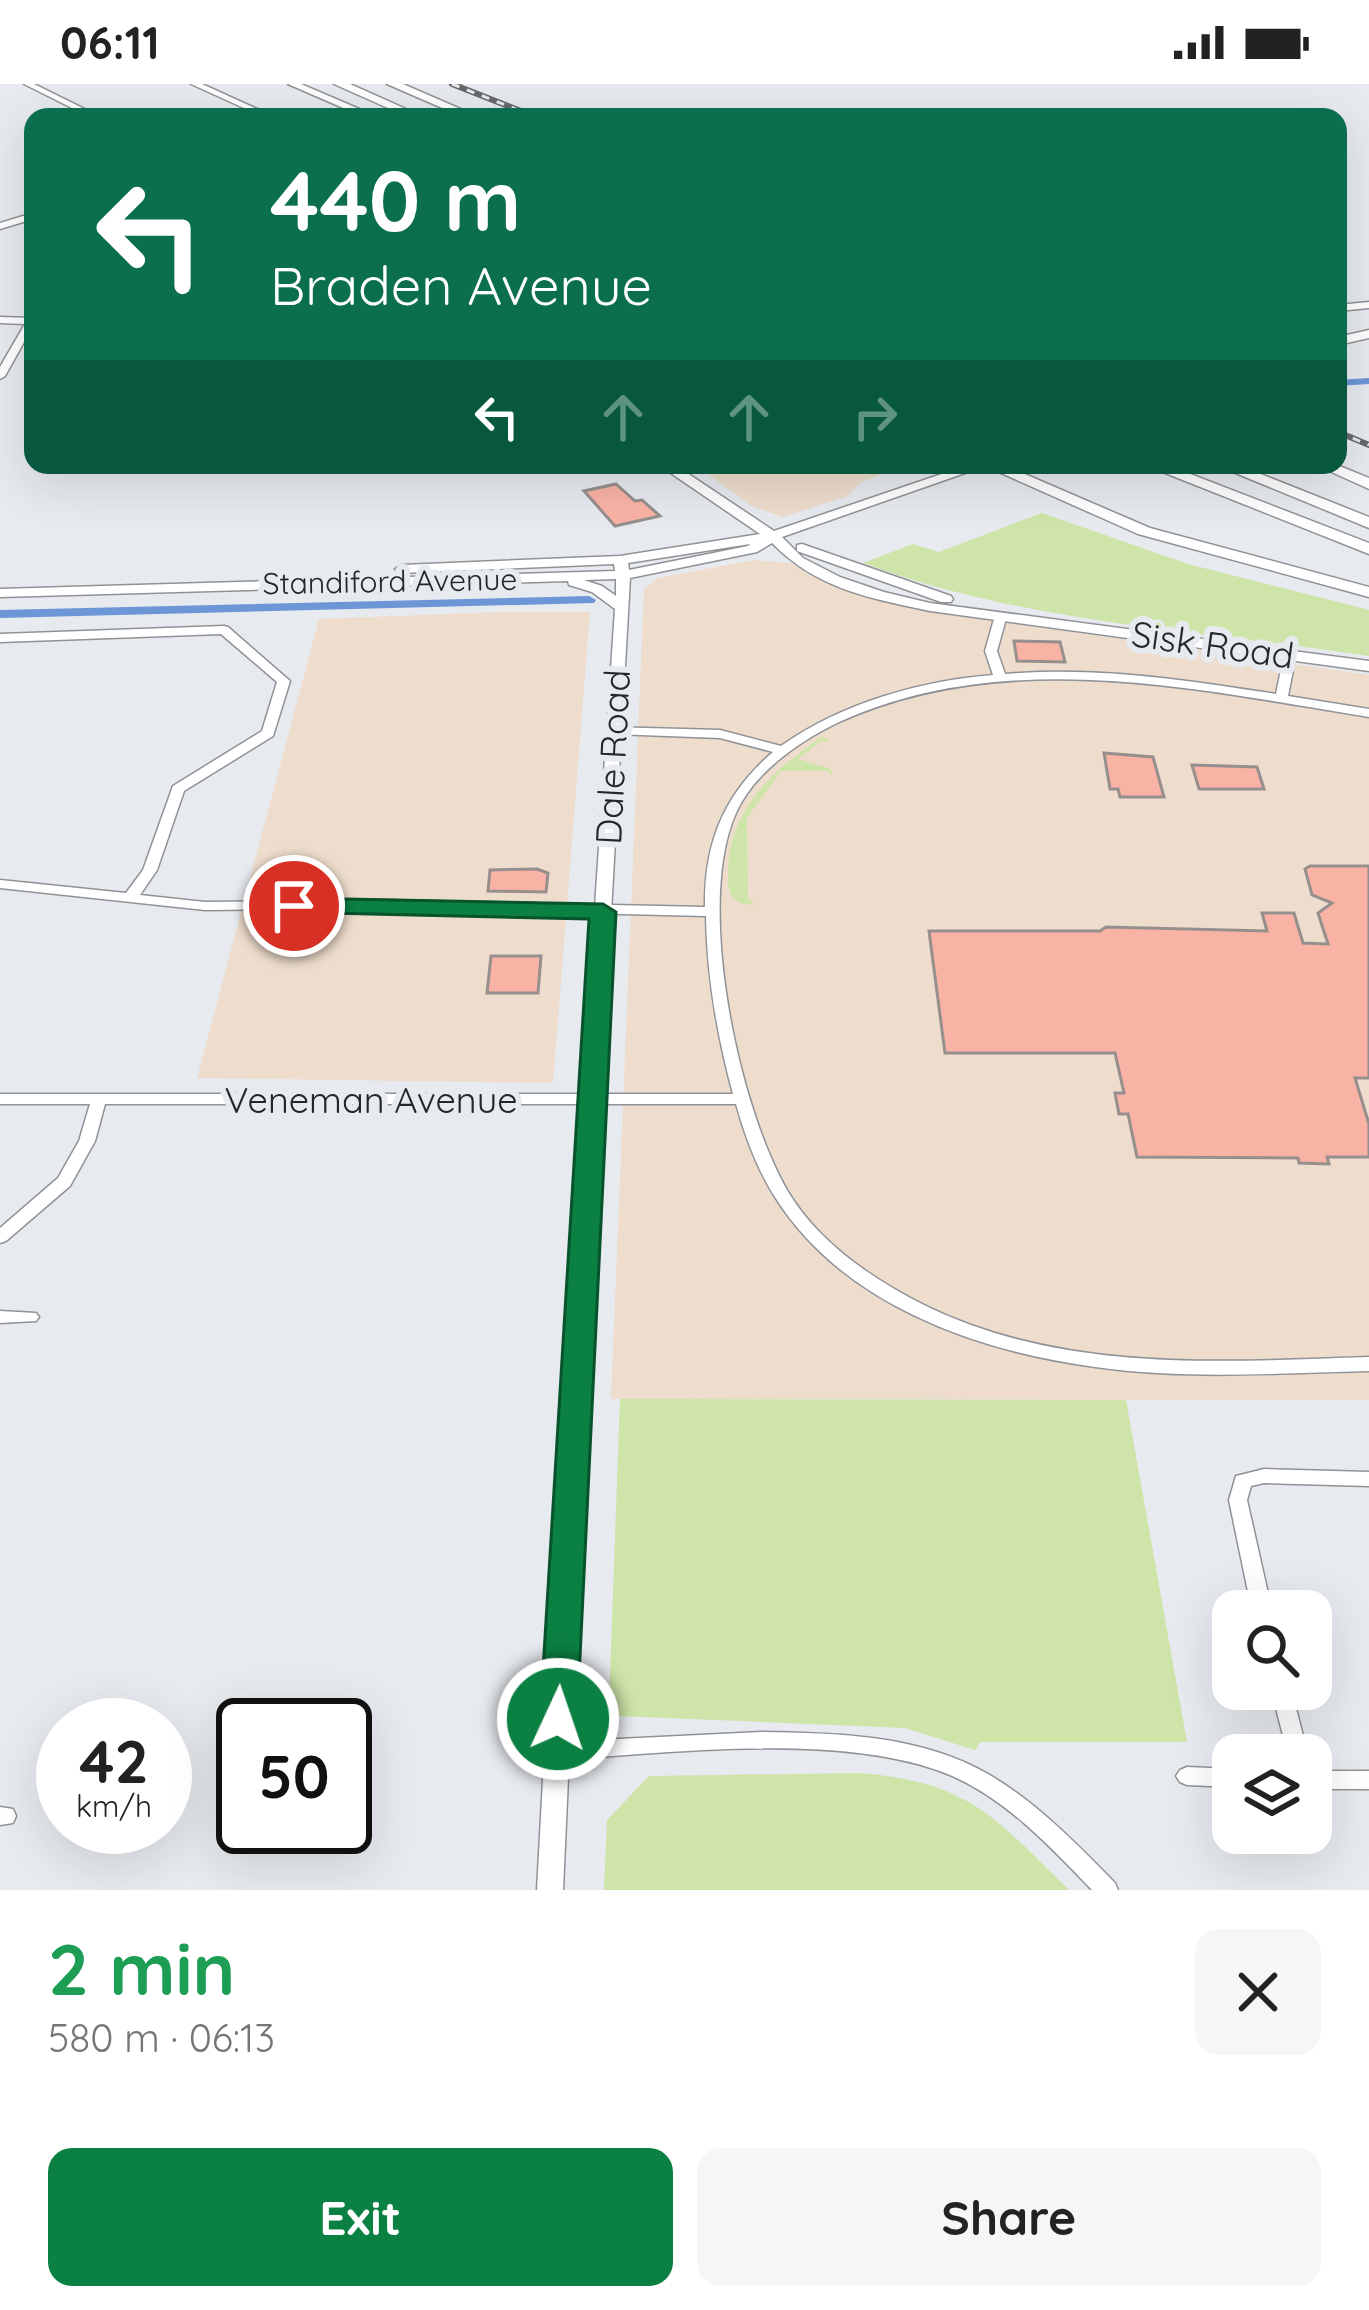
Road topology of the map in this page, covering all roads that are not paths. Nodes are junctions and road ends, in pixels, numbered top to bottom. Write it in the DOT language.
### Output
graph roads {
  1 [pos="28,84"];
  2 [pos="195,84"];
  3 [pos="293,84"];
  4 [pos="340,84"];
  5 [pos="393,84"];
  6 [pos="78,108"];
  7 [pos="250,108"];
  8 [pos="347,108"];
  9 [pos="397,108"];
  10 [pos="451,108"];
  11 [pos="24,333"];
  12 [pos="1,372"];
  13 [pos="677,474"];
  14 [pos="956,474"];
  15 [pos="1012,474"];
  16 [pos="1176,474"];
  17 [pos="1246,474"];
  18 [pos="693,487"];
  19 [pos="851,512"];
  20 [pos="1369,523"];
  21 [pos="773,536"];
  22 [pos="719,542"];
  23 [pos="1369,549"];
  24 [pos="813,566"];
  25 [pos="622,567"];
  26 [pos="552,578"];
  27 [pos="0,582"];
  28 [pos="0,592"];
  29 [pos="1369,592"];
  30 [pos="966,603"];
  31 [pos="622,607"];
  32 [pos="1000,620"];
  33 [pos="1056,623"];
  34 [pos="0,638"];
  35 [pos="1290,655"];
  36 [pos="1369,666"];
  37 [pos="1000,677"];
  38 [pos="1280,700"];
  39 [pos="1369,713"];
  40 [pos="614,730"];
  41 [pos="784,751"];
  42 [pos="0,884"];
  43 [pos="130,898"];
  44 [pos="603,912"];
  45 [pos="714,912"];
  46 [pos="0,1099"];
  47 [pos="99,1099"];
  48 [pos="592,1099"];
  49 [pos="742,1099"];
  50 [pos="0,1237"];
  51 [pos="0,1317"];
  52 [pos="30,1317"];
  53 [pos="1369,1364"];
  54 [pos="1369,1479"];
  55 [pos="1257,1590"];
  56 [pos="556,1751"];
  57 [pos="1187,1776"];
  58 [pos="1212,1777"];
  59 [pos="1332,1780"];
  60 [pos="1369,1780"];
  61 [pos="550,1890"];
  62 [pos="1107,1890"];
  1 -- 6 [label="street"];
  2 -- 7 [label="street"];
  3 -- 8 [label="main road"];
  4 -- 9 [label="highway"];
  5 -- 10 [label="highway"];
  11 -- 12 [label="street"];
  13 -- 18 [label="main road, Sisk Road"];
  14 -- 19 [label="main road, Standiford Avenue"];
  15 -- 29 [label="highway"];
  16 -- 23 [label="highway"];
  17 -- 20 [label="highway"];
  18 -- 21 [label="main road, Sisk Road"];
  18 -- 22 [label="main road"];
  19 -- 21 [label="main road, Standiford Avenue"];
  19 -- 30 [label="main road"];
  21 -- 22 [label="main road, Standiford Avenue"];
  21 -- 24 [label="main road, Sisk Road"];
  21 -- 25 [label="main road, Standiford Avenue"];
  21 -- 30 [label="main road, Sisk Road"];
  22 -- 25 [label="main road, Standiford Avenue"];
  24 -- 25 [label="main road"];
  24 -- 32 [label="main road, Sisk Road"];
  25 -- 26 [label="main road, Standiford Avenue"];
  25 -- 27 [label="main road, Standiford Avenue"];
  25 -- 31 [label="main road, Dale Road"];
  26 -- 28 [label="main road, Standiford Avenue"];
  26 -- 31 [label="main road"];
  30 -- 33 [label="main road, Sisk Road"];
  31 -- 40 [label="main road, Dale Road"];
  32 -- 33 [label="main road, Sisk Road"];
  32 -- 37 [label="street"];
  33 -- 35 [label="main road, Sisk Road"];
  34 -- 43 [label="street"];
  35 -- 36 [label="main road, Sisk Road"];
  35 -- 38 [label="street"];
  37 -- 38 [label="street"];
  37 -- 41 [label="street"];
  38 -- 39 [label="street"];
  40 -- 41 [label="street"];
  40 -- 44 [label="main road, Dale Road"];
  41 -- 45 [label="street"];
  42 -- 43 [label="street"];
  43 -- 44 [label="street"];
  44 -- 45 [label="street"];
  44 -- 48 [label="main road, Dale Road"];
  45 -- 49 [label="street"];
  46 -- 47 [label="street, Veneman Avenue"];
  47 -- 48 [label="street, Veneman Avenue"];
  47 -- 50 [label="street"];
  48 -- 49 [label="street, Veneman Avenue"];
  48 -- 56 [label="main road, Dale Road"];
  49 -- 53 [label="street"];
  51 -- 52 [label="street"];
  54 -- 55 [label="street"];
  56 -- 61 [label="main road, Dale Road"];
  56 -- 62 [label="street"];
  57 -- 58 [label="street"];
  59 -- 60 [label="street"];
}
